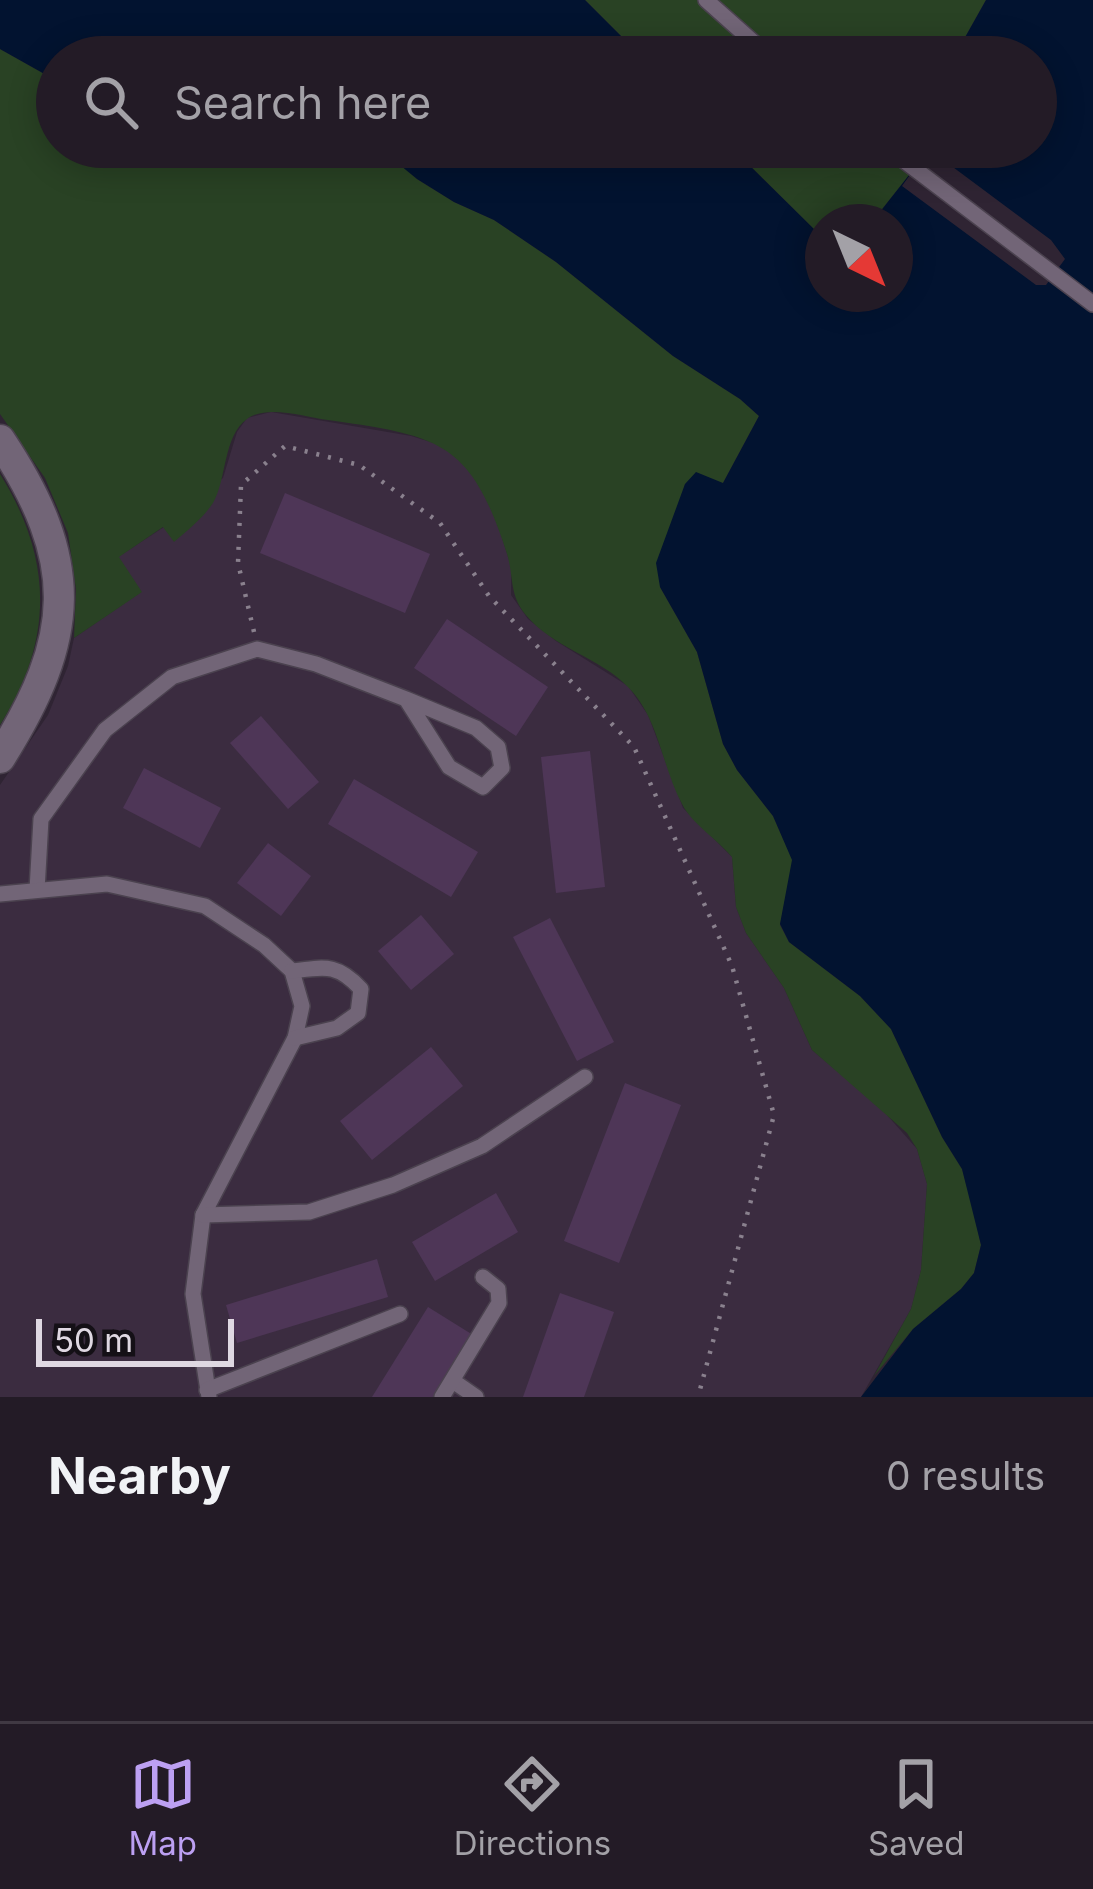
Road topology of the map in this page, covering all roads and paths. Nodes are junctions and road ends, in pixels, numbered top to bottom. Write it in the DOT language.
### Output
graph roads {
  1 [pos="706,0"];
  2 [pos="746,36"];
  3 [pos="914,168"];
  4 [pos="1093,304"];
  5 [pos="0,440"];
  6 [pos="257,649"];
  7 [pos="406,699"];
  8 [pos="0,758"];
  9 [pos="37,890"];
  10 [pos="0,894"];
  11 [pos="292,971"];
  12 [pos="295,1038"];
  13 [pos="585,1077"];
  14 [pos="203,1214"];
  15 [pos="483,1277"];
  16 [pos="400,1314"];
  17 [pos="453,1381"];
  18 [pos="208,1394"];
  19 [pos="442,1397"];
  20 [pos="476,1397"];
  21 [pos="698,1397"];
  1 -- 2 [label="lane"];
  3 -- 4 [label="lane"];
  5 -- 8 [label="street"];
  6 -- 7 [label="lane"];
  6 -- 9 [label="lane"];
  6 -- 21 [label="path"];
  7 -- 7 [label="lane"];
  9 -- 10 [label="lane"];
  9 -- 11 [label="lane"];
  11 -- 12 [label="lane"];
  11 -- 12 [label="lane"];
  12 -- 14 [label="lane"];
  13 -- 14 [label="lane"];
  14 -- 18 [label="lane"];
  15 -- 17 [label="lane"];
  16 -- 18 [label="lane"];
  17 -- 19 [label="lane"];
  17 -- 20 [label="lane"];
}
